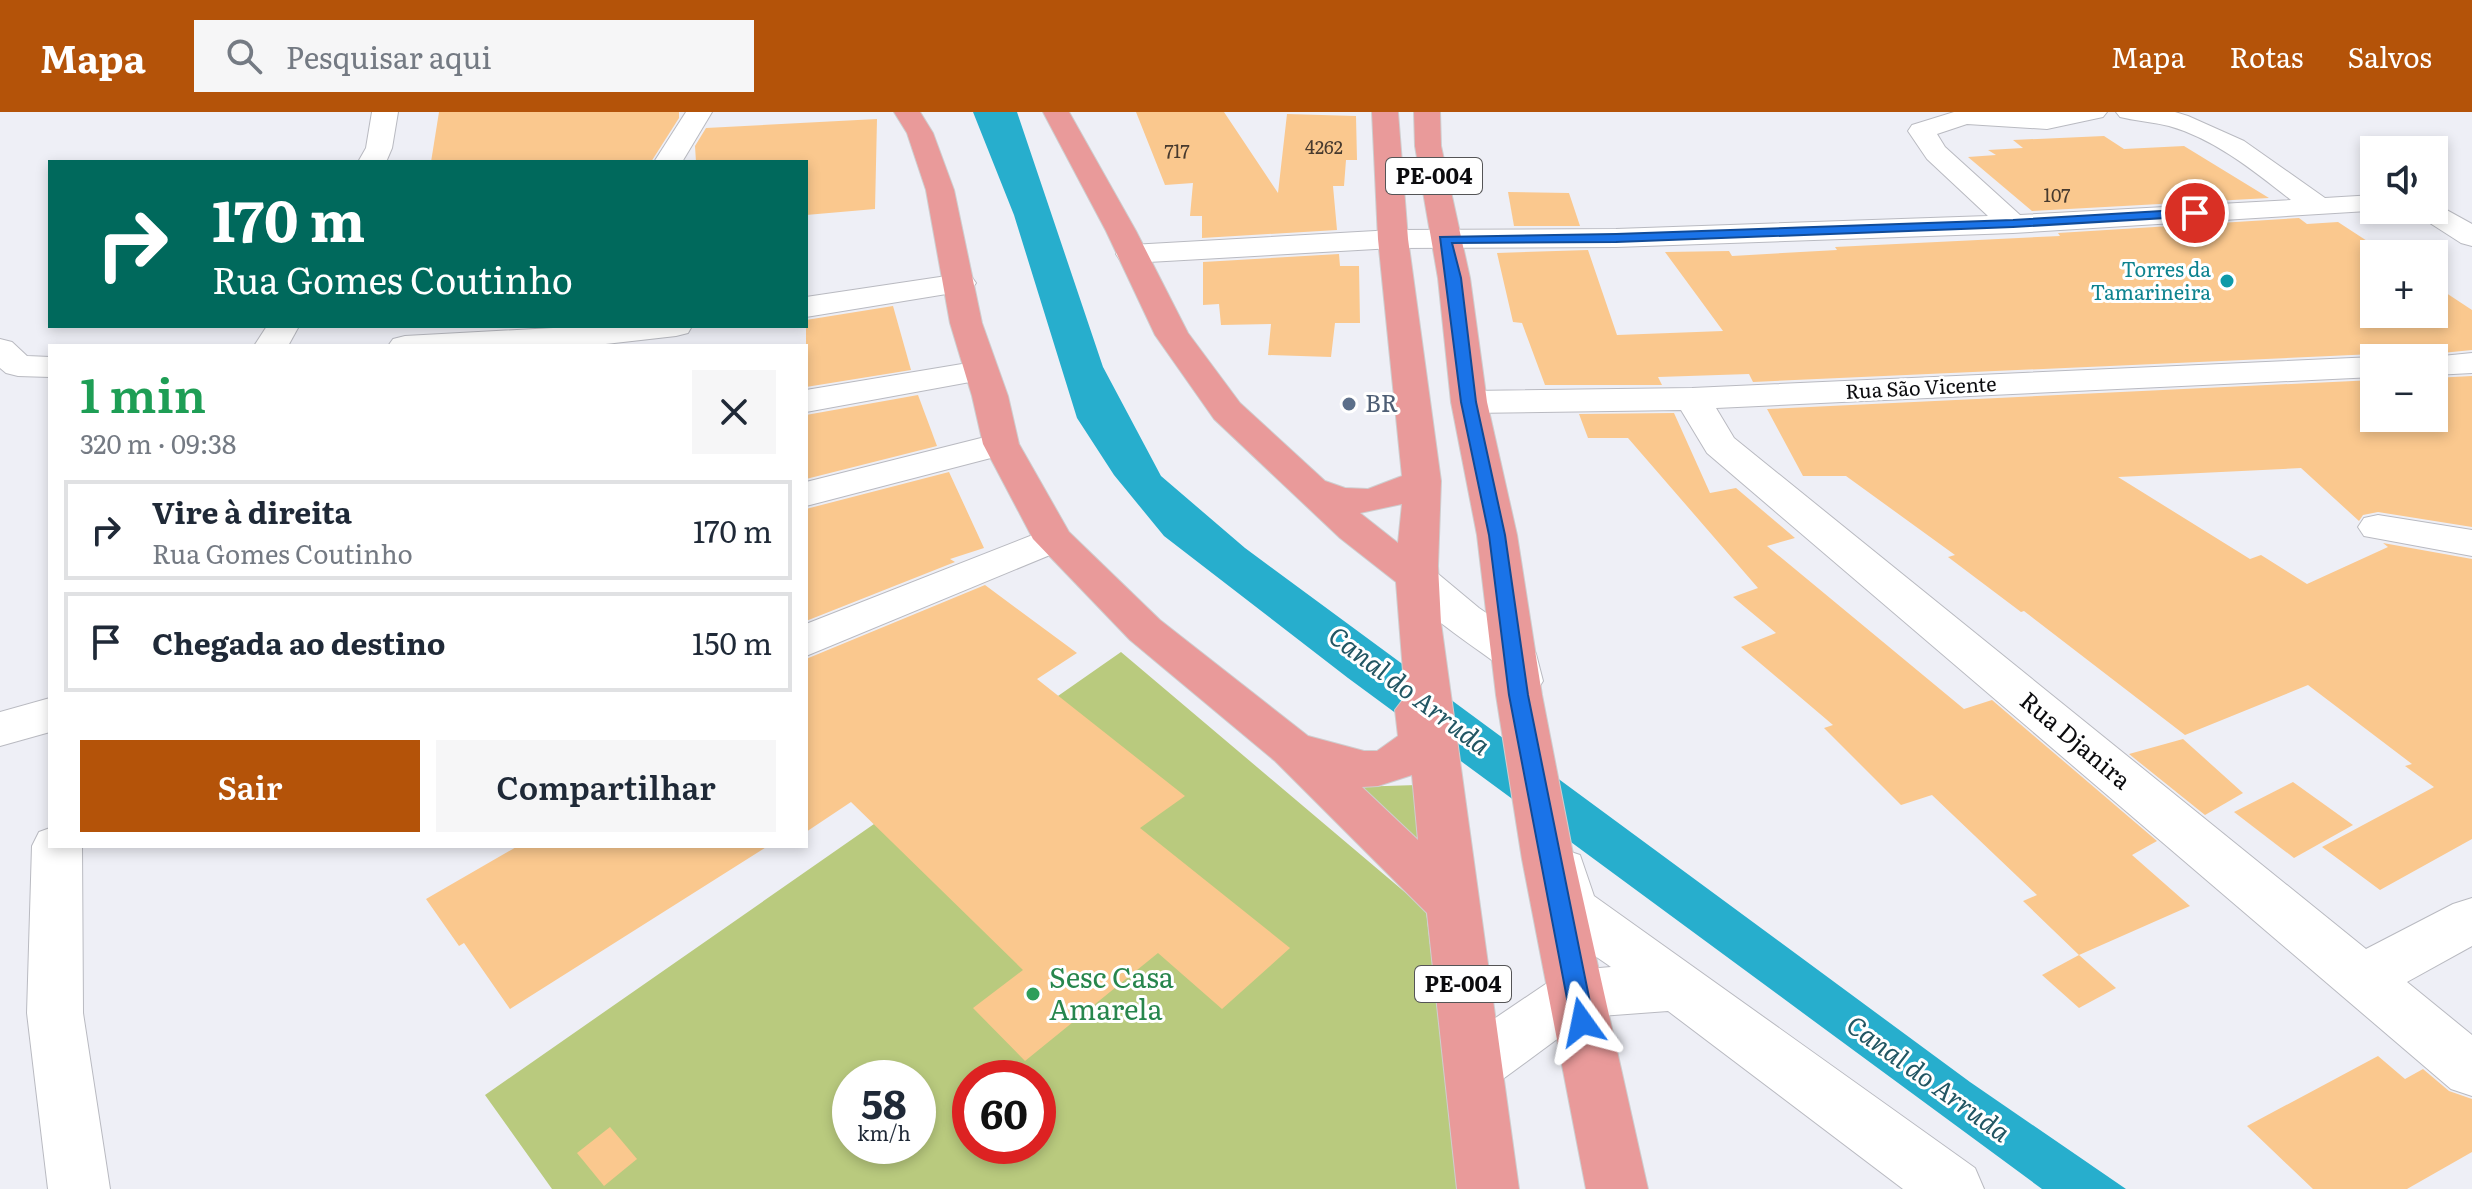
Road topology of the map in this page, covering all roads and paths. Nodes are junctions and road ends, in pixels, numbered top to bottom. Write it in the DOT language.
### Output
graph roads {
  1 [pos="385,112"];
  2 [pos="699,112"];
  3 [pos="907,112"];
  4 [pos="1056,112"];
  5 [pos="1385,112"];
  6 [pos="1427,112"];
  7 [pos="2094,112"];
  8 [pos="2129,112"];
  9 [pos="1974,115"];
  10 [pos="373,160"];
  11 [pos="669,160"];
  12 [pos="2360,204"];
  13 [pos="2317,206"];
  14 [pos="2448,222"];
  15 [pos="2013,224"];
  16 [pos="2472,237"];
  17 [pos="1393,239"];
  18 [pos="1444,239"];
  19 [pos="1131,254"];
  20 [pos="960,283"];
  21 [pos="808,307"];
  22 [pos="639,328"];
  23 [pos="566,332"];
  24 [pos="428,344"];
  25 [pos="0,349"];
  26 [pos="2472,363"];
  27 [pos="2448,364"];
  28 [pos="48,367"];
  29 [pos="2360,368"];
  30 [pos="980,371"];
  31 [pos="1692,399"];
  32 [pos="808,401"];
  33 [pos="1469,402"];
  34 [pos="1001,444"];
  35 [pos="1422,481"];
  36 [pos="1309,488"];
  37 [pos="808,493"];
  38 [pos="2378,527"];
  39 [pos="1053,539"];
  40 [pos="2472,543"];
  41 [pos="1409,571"];
  42 [pos="808,640"];
  43 [pos="1514,654"];
  44 [pos="48,716"];
  45 [pos="0,729"];
  46 [pos="1292,749"];
  47 [pos="57,848"];
  48 [pos="1451,903"];
  49 [pos="2472,920"];
  50 [pos="2361,979"];
  51 [pos="1675,987"];
  52 [pos="1576,994"];
  53 [pos="1475,1065"];
  54 [pos="2472,1070"];
  55 [pos="79,1189"];
  56 [pos="1488,1189"];
  57 [pos="1617,1189"];
  58 [pos="1953,1189"];
  1 -- 10 [label="street"];
  2 -- 11 [label="street"];
  3 -- 20 [label="main road"];
  4 -- 19 [label="main road"];
  5 -- 17 [label="main road, PE-004"];
  6 -- 18 [label="main road, PE-004"];
  7 -- 9 [label="street"];
  8 -- 13 [label="street"];
  9 -- 15 [label="street"];
  12 -- 13 [label="street"];
  13 -- 15 [label="street"];
  14 -- 16 [label="street"];
  15 -- 18 [label="street"];
  17 -- 18 [label="street"];
  17 -- 19 [label="street"];
  17 -- 35 [label="main road, PE-004"];
  18 -- 33 [label="main road, PE-004"];
  19 -- 36 [label="main road"];
  20 -- 21 [label="street"];
  20 -- 30 [label="main road"];
  22 -- 23 [label="street"];
  23 -- 24 [label="street"];
  25 -- 28 [label="street"];
  26 -- 27 [label="street"];
  29 -- 31 [label="street, Rua São Vicente"];
  30 -- 32 [label="street"];
  30 -- 34 [label="main road"];
  31 -- 33 [label="street, Rua São Vicente"];
  31 -- 50 [label="street, Rua Djanira"];
  33 -- 43 [label="main road, PE-004"];
  34 -- 37 [label="street"];
  34 -- 39 [label="main road"];
  35 -- 36 [label="main road"];
  35 -- 41 [label="main road, PE-004"];
  36 -- 41 [label="main road"];
  38 -- 40 [label="street"];
  39 -- 42 [label="street"];
  39 -- 46 [label="main road"];
  41 -- 43 [label="street"];
  41 -- 46 [label="main road"];
  41 -- 48 [label="main road, PE-004"];
  43 -- 51 [label="street"];
  43 -- 52 [label="main road, PE-004"];
  44 -- 45 [label="street"];
  46 -- 48 [label="main road"];
  47 -- 55 [label="street"];
  48 -- 53 [label="main road, PE-004"];
  49 -- 50 [label="street"];
  50 -- 54 [label="street, Rua Djanira"];
  51 -- 52 [label="street"];
  51 -- 58 [label="street"];
  52 -- 53 [label="street"];
  52 -- 57 [label="main road, PE-004"];
  53 -- 56 [label="main road, PE-004"];
}
